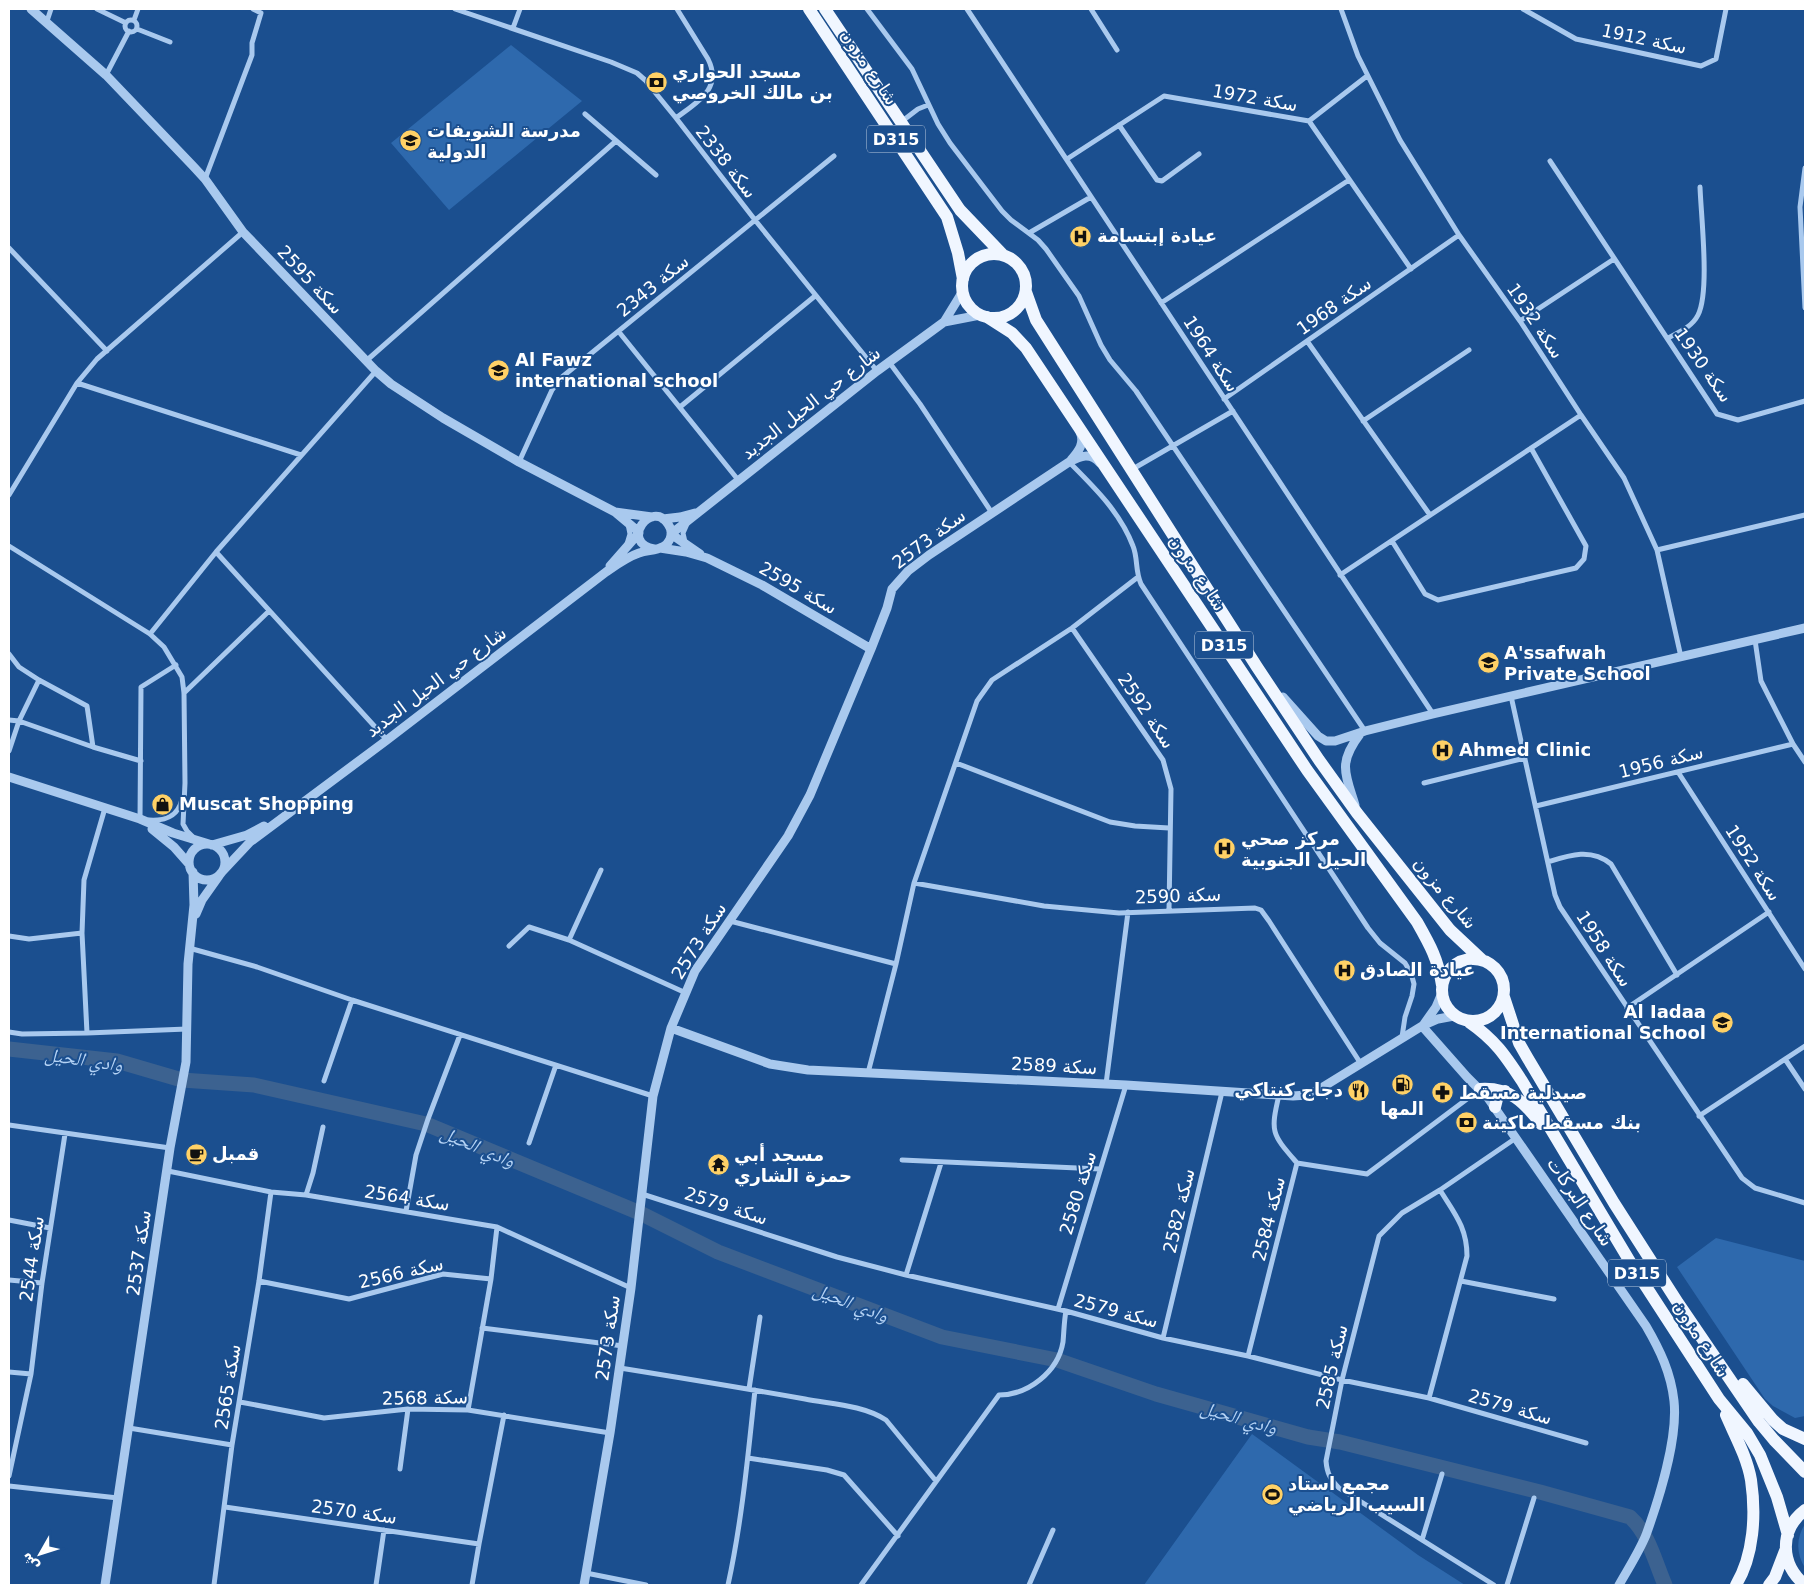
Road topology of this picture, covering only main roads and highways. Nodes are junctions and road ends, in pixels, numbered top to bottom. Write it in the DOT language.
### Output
graph roads {
  1 [pos="809,9"];
  2 [pos="825,9"];
  3 [pos="1003,255"];
  4 [pos="963,285"];
  5 [pos="1026,292"];
  6 [pos="984,316"];
  7 [pos="1482,960"];
  8 [pos="1442,989"];
  9 [pos="1504,996"];
  10 [pos="1469,1022"];
  11 [pos="1480,1089"];
  12 [pos="1505,1092"];
  13 [pos="1495,1108"];
  14 [pos="1572,1167"];
  15 [pos="1712,1353"];
  16 [pos="1719,1399"];
  17 [pos="1805,1439"];
  18 [pos="1805,1472"];
  19 [pos="1805,1510"];
  20 [pos="1788,1535"];
  21 [pos="1786,1551"];
  22 [pos="1736,1585"];
  23 [pos="1768,1585"];
  24 [pos="1805,1585"];
  1 -- 4 [label="main road, شارع مزون / D315"];
  2 -- 3 [label="main road, شارع مزون / D315"];
  3 -- 4 [label="main road"];
  3 -- 5 [label="main road, D315"];
  4 -- 6 [label="main road, D315"];
  5 -- 6 [label="main road"];
  5 -- 7 [label="main road, شارع مزون / D315"];
  6 -- 8 [label="main road, شارع مزون / D315"];
  7 -- 8 [label="main road"];
  7 -- 9 [label="main road, D315"];
  8 -- 10 [label="main road, D315"];
  9 -- 10 [label="main road"];
  9 -- 15 [label="main road, شارع مزون / D315"];
  10 -- 14 [label="main road, شارع مزون / D315"];
  11 -- 12 [label="main road"];
  12 -- 13 [label="main road"];
  12 -- 14 [label="main road"];
  14 -- 16 [label="main road, شارع مزون / D315"];
  15 -- 17 [label="main road"];
  15 -- 18 [label="main road, شارع مزون / D315"];
  16 -- 20 [label="main road, شارع مزون / D315"];
  16 -- 22 [label="main road"];
  19 -- 20 [label="main road"];
  20 -- 21 [label="main road"];
  21 -- 23 [label="main road"];
  21 -- 24 [label="main road"];
}
